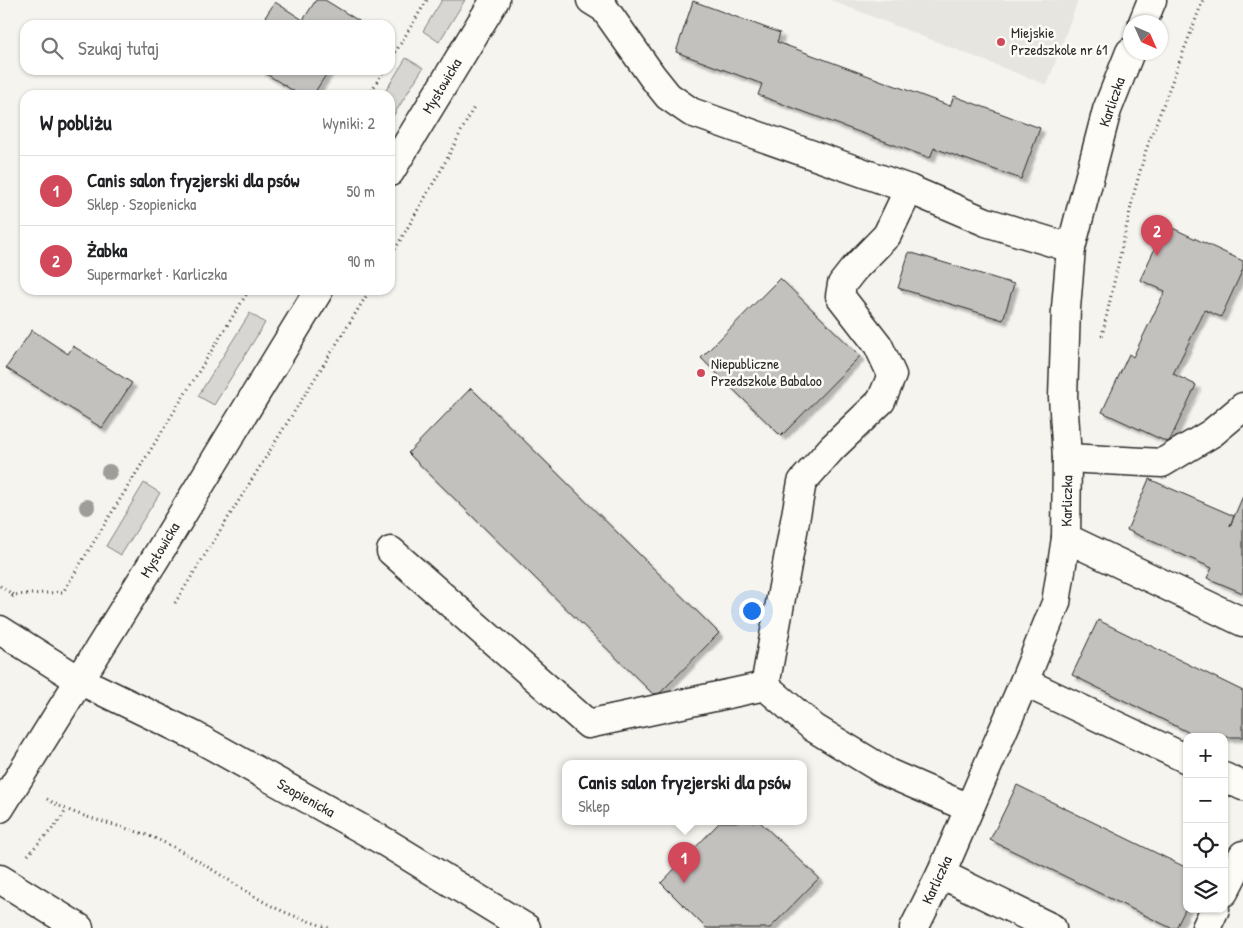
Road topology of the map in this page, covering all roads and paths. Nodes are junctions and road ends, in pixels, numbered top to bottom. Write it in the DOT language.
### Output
graph roads {
  1 [pos="427,0"];
  2 [pos="495,0"];
  3 [pos="591,0"];
  4 [pos="1152,0"];
  5 [pos="1145,15"];
  6 [pos="395,53"];
  7 [pos="1127,60"];
  8 [pos="381,75"];
  9 [pos="372,90"];
  10 [pos="477,101"];
  11 [pos="395,164"];
  12 [pos="909,189"];
  13 [pos="1071,248"];
  14 [pos="395,249"];
  15 [pos="246,295"];
  16 [pos="315,295"];
  17 [pos="367,295"];
  18 [pos="1243,408"];
  19 [pos="1067,458"];
  20 [pos="1066,538"];
  21 [pos="391,550"];
  22 [pos="0,586"];
  23 [pos="14,595"];
  24 [pos="8,602"];
  25 [pos="175,603"];
  26 [pos="1243,622"];
  27 [pos="0,630"];
  28 [pos="79,680"];
  29 [pos="1024,682"];
  30 [pos="765,686"];
  31 [pos="1183,757"];
  32 [pos="1226,778"];
  33 [pos="1243,786"];
  34 [pos="45,798"];
  35 [pos="0,808"];
  36 [pos="969,808"];
  37 [pos="66,810"];
  38 [pos="37,843"];
  39 [pos="1243,855"];
  40 [pos="941,874"];
  41 [pos="0,880"];
  42 [pos="1228,884"];
  43 [pos="1213,913"];
  44 [pos="79,928"];
  45 [pos="329,928"];
  46 [pos="526,928"];
  47 [pos="914,928"];
  48 [pos="1052,928"];
  49 [pos="1206,928"];
  1 -- 6 [label="path"];
  2 -- 11 [label="street, Mysłowicka"];
  3 -- 12 [label="street"];
  4 -- 5 [label="street"];
  7 -- 13 [label="street, Karliczka"];
  8 -- 9 [label="path"];
  10 -- 14 [label="path"];
  12 -- 13 [label="street"];
  12 -- 30 [label="street"];
  13 -- 19 [label="street, Karliczka"];
  15 -- 23 [label="path"];
  16 -- 28 [label="street, Mysłowicka"];
  17 -- 25 [label="path"];
  18 -- 19 [label="street"];
  19 -- 20 [label="street, Karliczka"];
  20 -- 26 [label="street"];
  20 -- 29 [label="street, Karliczka"];
  21 -- 30 [label="street"];
  22 -- 23 [label="path"];
  23 -- 24 [label="path"];
  27 -- 28 [label="street, Szopienicka"];
  28 -- 35 [label="street, Mysłowicka"];
  28 -- 46 [label="street, Szopienicka"];
  29 -- 31 [label="street"];
  29 -- 36 [label="street, Karliczka"];
  30 -- 36 [label="street"];
  32 -- 33 [label="street"];
  34 -- 37 [label="path"];
  36 -- 40 [label="street, Karliczka"];
  37 -- 38 [label="path"];
  37 -- 45 [label="path"];
  39 -- 42 [label="street"];
  40 -- 47 [label="street, Karliczka"];
  40 -- 48 [label="street"];
  41 -- 44 [label="street"];
  43 -- 49 [label="street"];
}
